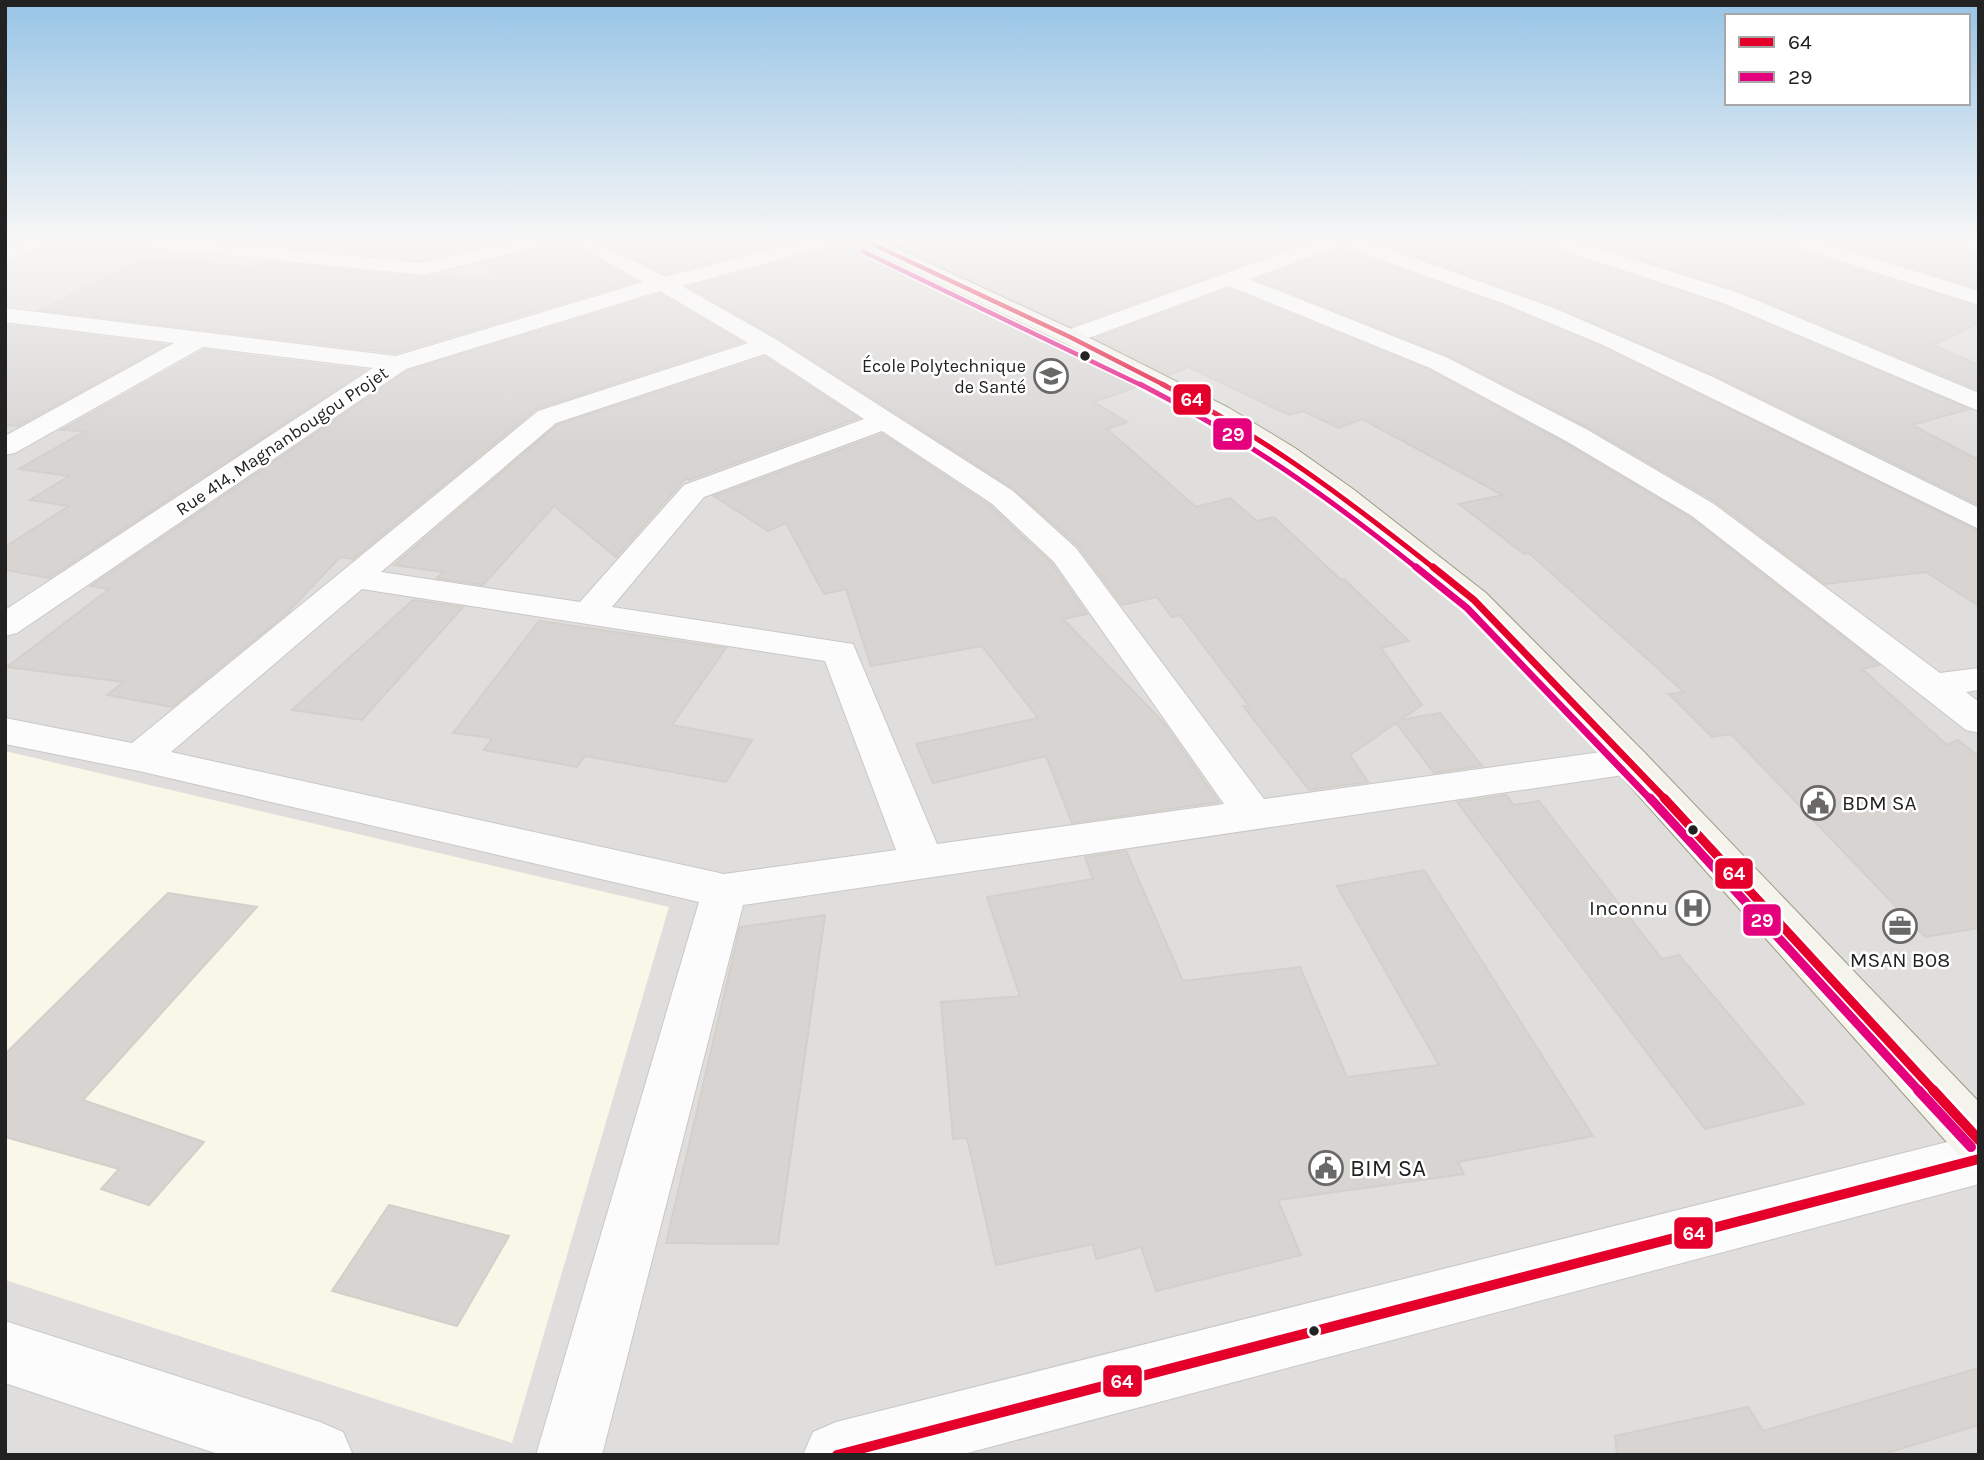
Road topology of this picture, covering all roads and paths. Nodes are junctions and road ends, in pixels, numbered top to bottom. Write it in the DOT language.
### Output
graph roads {
  1 [pos="578,309"];
  2 [pos="706,309"];
  3 [pos="1011,309"];
  4 [pos="1147,309"];
  5 [pos="1305,309"];
  6 [pos="1535,309"];
  7 [pos="1755,309"];
  8 [pos="5,315"];
  9 [pos="48,320"];
  10 [pos="1070,337"];
  11 [pos="201,339"];
  12 [pos="5,340"];
  13 [pos="768,345"];
  14 [pos="397,363"];
  15 [pos="1979,403"];
  16 [pos="883,421"];
  17 [pos="5,447"];
  18 [pos="1979,520"];
  19 [pos="354,578"];
  20 [pos="590,612"];
  21 [pos="5,626"];
  22 [pos="1979,679"];
  23 [pos="1933,686"];
  24 [pos="1979,721"];
  25 [pos="5,731"];
  26 [pos="139,758"];
  27 [pos="1630,761"];
  28 [pos="1254,815"];
  29 [pos="922,863"];
  30 [pos="723,891"];
  31 [pos="1979,1139"];
  32 [pos="1979,1159"];
  33 [pos="5,1352"];
  34 [pos="320,1455"];
  35 [pos="569,1455"];
  36 [pos="836,1455"];
  1 -- 14 [label="street, Rue 414, Magnanbougou Projet"];
  2 -- 13 [label="street"];
  3 -- 10 [label="street"];
  4 -- 10 [label="street"];
  5 -- 23 [label="street"];
  6 -- 18 [label="street"];
  7 -- 15 [label="street"];
  8 -- 9 [label="street"];
  9 -- 11 [label="street"];
  9 -- 12 [label="street"];
  10 -- 27 [label="street"];
  11 -- 14 [label="street"];
  11 -- 17 [label="street"];
  13 -- 16 [label="street"];
  13 -- 19 [label="street"];
  14 -- 21 [label="street, Rue 414, Magnanbougou Projet"];
  16 -- 20 [label="street"];
  16 -- 28 [label="street"];
  19 -- 20 [label="street"];
  19 -- 26 [label="street"];
  20 -- 29 [label="street"];
  22 -- 23 [label="street"];
  23 -- 24 [label="street"];
  25 -- 26 [label="street"];
  26 -- 30 [label="street"];
  27 -- 28 [label="street"];
  27 -- 31 [label="street"];
  28 -- 29 [label="street"];
  29 -- 30 [label="street"];
  30 -- 35 [label="street"];
  32 -- 36 [label="street"];
  33 -- 34 [label="street"];
}
